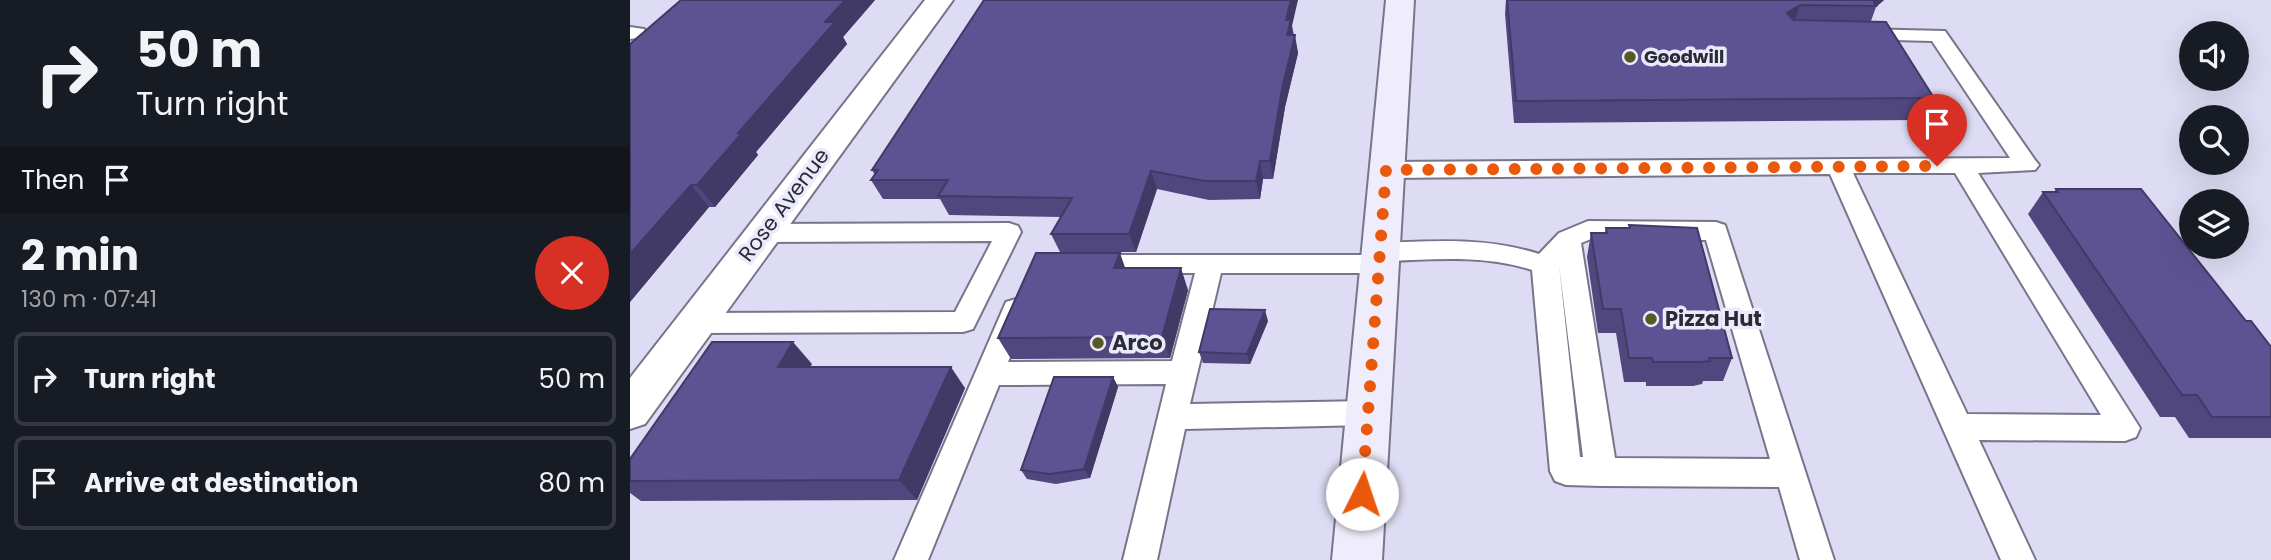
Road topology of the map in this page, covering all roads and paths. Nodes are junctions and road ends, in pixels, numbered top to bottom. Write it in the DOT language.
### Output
graph roads {
  1 [pos="939,0"];
  2 [pos="1400,0"];
  3 [pos="1846,35"];
  4 [pos="1962,165"];
  5 [pos="1838,166"];
  6 [pos="1386,170"];
  7 [pos="762,233"];
  8 [pos="1568,239"];
  9 [pos="1380,258"];
  10 [pos="1062,264"];
  11 [pos="1210,264"];
  12 [pos="1544,265"];
  13 [pos="1024,289"];
  14 [pos="695,323"];
  15 [pos="1183,372"];
  16 [pos="989,374"];
  17 [pos="630,411"];
  18 [pos="1368,413"];
  19 [pos="1173,417"];
  20 [pos="1957,427"];
  21 [pos="1601,472"];
  22 [pos="1790,473"];
  23 [pos="911,560"];
  24 [pos="1140,560"];
  25 [pos="1357,560"];
  26 [pos="1817,560"];
  27 [pos="2018,560"];
  1 -- 7 [label="street, Rose Avenue"];
  2 -- 6 [label="street"];
  3 -- 4 [label="lane"];
  4 -- 5 [label="lane"];
  4 -- 20 [label="lane"];
  5 -- 6 [label="lane"];
  5 -- 20 [label="lane"];
  6 -- 9 [label="street"];
  7 -- 14 [label="street, Rose Avenue"];
  7 -- 14 [label="lane"];
  8 -- 12 [label="lane"];
  8 -- 21 [label="lane"];
  8 -- 22 [label="lane"];
  9 -- 11 [label="lane"];
  9 -- 12 [label="lane"];
  9 -- 18 [label="street"];
  10 -- 11 [label="lane"];
  11 -- 15 [label="lane"];
  12 -- 21 [label="lane"];
  13 -- 16 [label="lane"];
  14 -- 17 [label="street, Rose Avenue"];
  15 -- 16 [label="lane"];
  15 -- 19 [label="lane"];
  16 -- 23 [label="lane"];
  18 -- 19 [label="lane"];
  18 -- 25 [label="street"];
  19 -- 24 [label="lane"];
  20 -- 27 [label="lane"];
  21 -- 22 [label="lane"];
  22 -- 26 [label="lane"];
}
